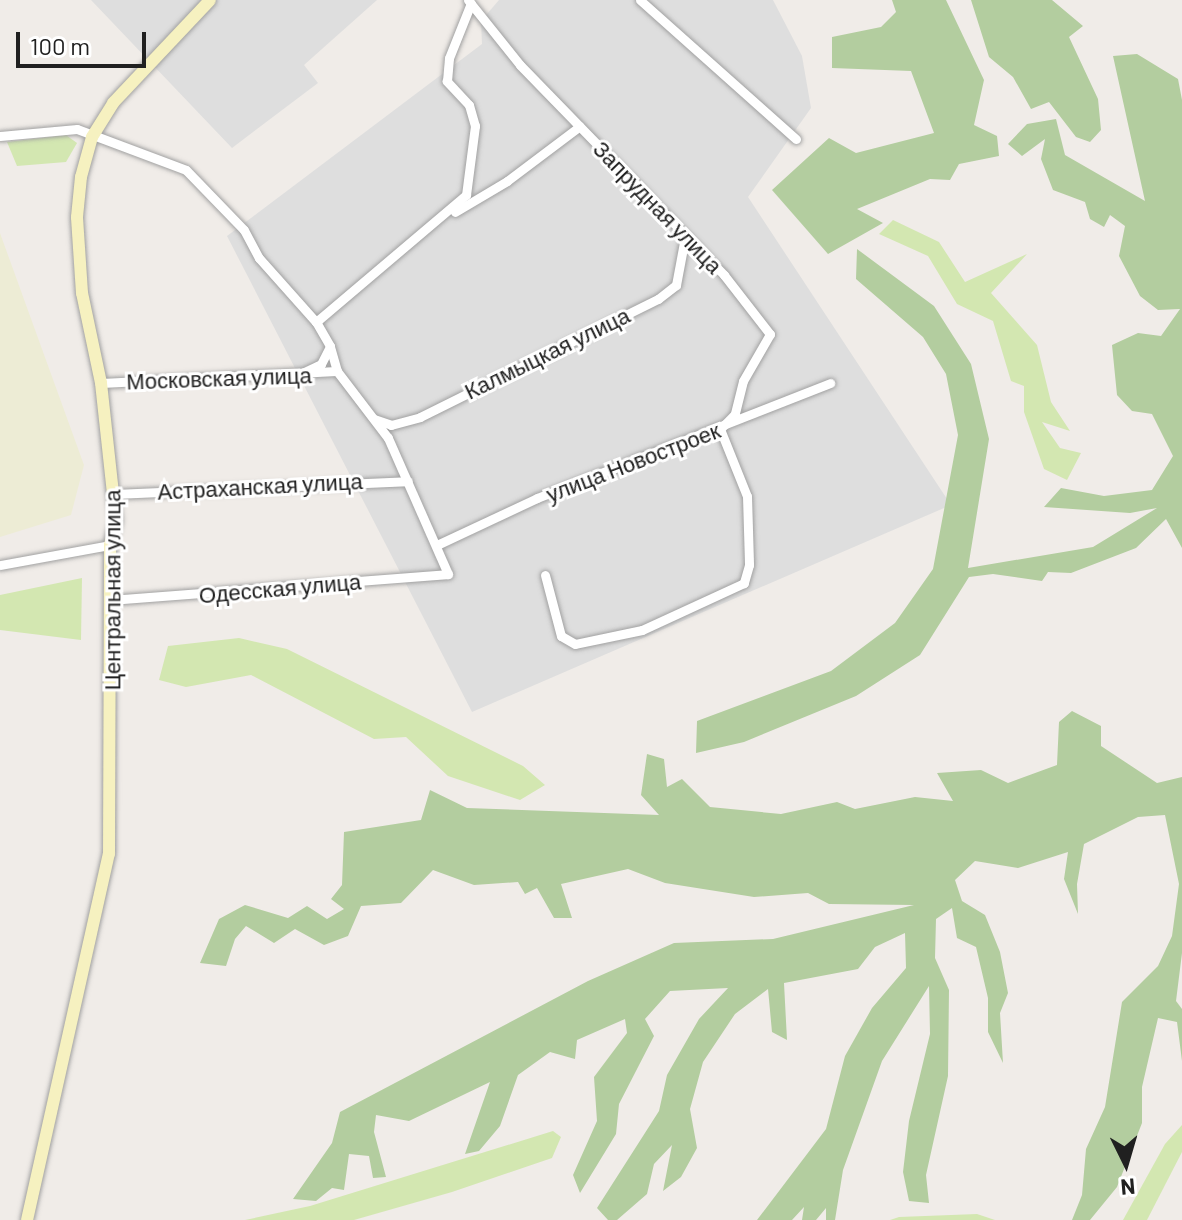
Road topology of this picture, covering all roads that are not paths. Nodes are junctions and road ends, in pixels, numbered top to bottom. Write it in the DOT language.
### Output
graph roads {
  1 [pos="210,0"];
  2 [pos="640,0"];
  3 [pos="470,2"];
  4 [pos="580,126"];
  5 [pos="0,136"];
  6 [pos="92,137"];
  7 [pos="796,139"];
  8 [pos="449,215"];
  9 [pos="685,237"];
  10 [pos="316,322"];
  11 [pos="330,346"];
  12 [pos="337,371"];
  13 [pos="302,373"];
  14 [pos="101,383"];
  15 [pos="830,383"];
  16 [pos="371,418"];
  17 [pos="720,429"];
  18 [pos="408,481"];
  19 [pos="113,494"];
  20 [pos="439,544"];
  21 [pos="110,545"];
  22 [pos="0,565"];
  23 [pos="545,575"];
  24 [pos="111,600"];
  25 [pos="27,1220"];
  1 -- 6 [label="street, Центральная улица"];
  2 -- 7 [label="street"];
  3 -- 4 [label="street, Запрудная улица"];
  3 -- 8 [label="street"];
  4 -- 8 [label="street"];
  4 -- 9 [label="street, Запрудная улица"];
  5 -- 6 [label="street"];
  6 -- 10 [label="street"];
  6 -- 14 [label="street, Центральная улица"];
  8 -- 10 [label="street"];
  9 -- 16 [label="street, Калмыцкая улица"];
  9 -- 17 [label="street, Запрудная улица"];
  10 -- 11 [label="street"];
  11 -- 12 [label="street"];
  11 -- 13 [label="street"];
  12 -- 13 [label="street, Московская улица"];
  12 -- 16 [label="street"];
  13 -- 14 [label="street, Московская улица"];
  14 -- 19 [label="street, Центральная улица"];
  15 -- 17 [label="street, улица Новостроек"];
  16 -- 18 [label="street"];
  17 -- 20 [label="street, улица Новостроек"];
  17 -- 23 [label="street"];
  18 -- 19 [label="street, Астраханская улица"];
  18 -- 20 [label="street"];
  19 -- 21 [label="street, Центральная улица"];
  20 -- 24 [label="street, Одесская улица"];
  21 -- 22 [label="street"];
  21 -- 24 [label="street, Центральная улица"];
  24 -- 25 [label="street, Центральная улица"];
}
